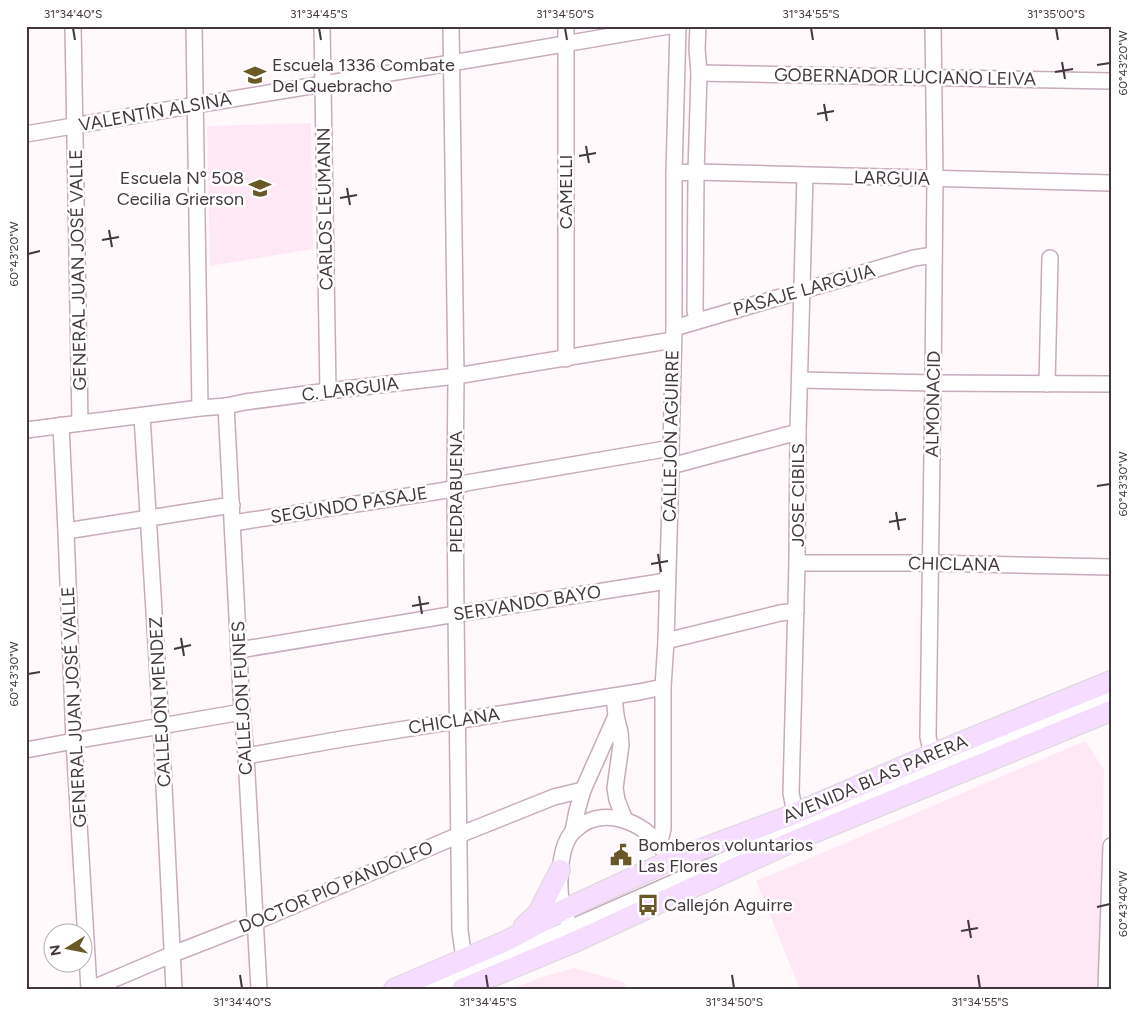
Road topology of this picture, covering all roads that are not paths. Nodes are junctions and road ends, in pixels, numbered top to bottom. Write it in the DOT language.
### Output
graph roads {
  1 [pos="73,26"];
  2 [pos="194,26"];
  3 [pos="322,26"];
  4 [pos="451,26"];
  5 [pos="566,26"];
  6 [pos="668,26"];
  7 [pos="678,26"];
  8 [pos="698,26"];
  9 [pos="933,26"];
  10 [pos="566,44"];
  11 [pos="451,63"];
  12 [pos="699,73"];
  13 [pos="934,77"];
  14 [pos="1111,81"];
  15 [pos="323,83"];
  16 [pos="196,105"];
  17 [pos="76,125"];
  18 [pos="26,134"];
  19 [pos="696,172"];
  20 [pos="674,173"];
  21 [pos="805,176"];
  22 [pos="935,179"];
  23 [pos="1111,183"];
  24 [pos="674,229"];
  25 [pos="696,229"];
  26 [pos="934,255"];
  27 [pos="1050,258"];
  28 [pos="802,290"];
  29 [pos="697,321"];
  30 [pos="673,334"];
  31 [pos="566,359"];
  32 [pos="456,376"];
  33 [pos="800,380"];
  34 [pos="933,383"];
  35 [pos="1047,384"];
  36 [pos="1111,384"];
  37 [pos="328,391"];
  38 [pos="226,406"];
  39 [pos="200,408"];
  40 [pos="142,416"];
  41 [pos="80,423"];
  42 [pos="61,425"];
  43 [pos="26,430"];
  44 [pos="798,432"];
  45 [pos="670,448"];
  46 [pos="671,466"];
  47 [pos="455,487"];
  48 [pos="232,505"];
  49 [pos="149,517"];
  50 [pos="233,523"];
  51 [pos="66,531"];
  52 [pos="797,563"];
  53 [pos="930,563"];
  54 [pos="1111,567"];
  55 [pos="667,581"];
  56 [pos="796,611"];
  57 [pos="456,614"];
  58 [pos="666,641"];
  59 [pos="239,650"];
  60 [pos="1111,681"];
  61 [pos="663,687"];
  62 [pos="614,696"];
  63 [pos="1111,697"];
  64 [pos="1111,711"];
  65 [pos="242,712"];
  66 [pos="616,716"];
  67 [pos="458,720"];
  68 [pos="161,725"];
  69 [pos="74,741"];
  70 [pos="26,750"];
  71 [pos="246,756"];
  72 [pos="937,767"];
  73 [pos="583,790"];
  74 [pos="795,813"];
  75 [pos="625,820"];
  76 [pos="573,831"];
  77 [pos="459,835"];
  78 [pos="1111,846"];
  79 [pos="664,853"];
  80 [pos="560,870"];
  81 [pos="682,886"];
  82 [pos="1110,905"];
  83 [pos="563,910"];
  84 [pos="254,922"];
  85 [pos="574,935"];
  86 [pos="508,940"];
  87 [pos="173,954"];
  88 [pos="464,958"];
  89 [pos="90,989"];
  90 [pos="174,989"];
  91 [pos="259,989"];
  92 [pos="394,989"];
  93 [pos="431,989"];
  94 [pos="462,989"];
  95 [pos="1106,989"];
  1 -- 17 [label="street, GENERAL JUAN JOSÉ VALLE"];
  2 -- 16 [label="street"];
  3 -- 15 [label="street, CARLOS LEUMANN"];
  4 -- 11 [label="street, PIEDRABUENA"];
  5 -- 10 [label="street, CAMELLI"];
  6 -- 10 [label="street, VALENTÍN ALSINA"];
  7 -- 20 [label="street, CALLEJON AGUIRRE"];
  8 -- 12 [label="street"];
  9 -- 13 [label="street, ALMONACID"];
  10 -- 11 [label="street, VALENTÍN ALSINA"];
  10 -- 31 [label="street, CAMELLI"];
  11 -- 15 [label="street, VALENTÍN ALSINA"];
  11 -- 32 [label="street, PIEDRABUENA"];
  12 -- 13 [label="street, GOBERNADOR LUCIANO LEIVA"];
  12 -- 19 [label="street"];
  13 -- 14 [label="street, GOBERNADOR LUCIANO LEIVA"];
  13 -- 22 [label="street, ALMONACID"];
  15 -- 16 [label="street, VALENTÍN ALSINA"];
  15 -- 37 [label="street, CARLOS LEUMANN"];
  16 -- 17 [label="street, VALENTÍN ALSINA"];
  16 -- 39 [label="street"];
  17 -- 18 [label="street, VALENTÍN ALSINA"];
  17 -- 41 [label="street, GENERAL JUAN JOSÉ VALLE"];
  19 -- 20 [label="street, LARGUIA"];
  19 -- 21 [label="street, LARGUIA"];
  19 -- 25 [label="street"];
  20 -- 24 [label="street, CALLEJON AGUIRRE"];
  21 -- 22 [label="street, LARGUIA"];
  21 -- 28 [label="street, JOSE CIBILS"];
  22 -- 23 [label="street, LARGUIA"];
  22 -- 26 [label="street, ALMONACID"];
  24 -- 25 [label="street"];
  24 -- 30 [label="street, CALLEJON AGUIRRE"];
  25 -- 29 [label="street"];
  26 -- 28 [label="street, PASAJE LARGUIA"];
  26 -- 34 [label="street, ALMONACID"];
  27 -- 35 [label="street"];
  28 -- 29 [label="street, PASAJE LARGUIA"];
  28 -- 33 [label="street, JOSE CIBILS"];
  29 -- 30 [label="street, PASAJE LARGUIA"];
  30 -- 31 [label="street, C. LARGUIA"];
  30 -- 45 [label="street, CALLEJON AGUIRRE"];
  31 -- 32 [label="street, C. LARGUIA"];
  32 -- 37 [label="street, C. LARGUIA"];
  32 -- 47 [label="street, PIEDRABUENA"];
  33 -- 34 [label="street"];
  33 -- 44 [label="street, JOSE CIBILS"];
  34 -- 35 [label="street"];
  34 -- 53 [label="street, ALMONACID"];
  35 -- 36 [label="street"];
  37 -- 38 [label="street, C. LARGUIA"];
  38 -- 39 [label="street, C. LARGUIA"];
  38 -- 48 [label="street, CALLEJON FUNES"];
  39 -- 40 [label="street, C. LARGUIA"];
  40 -- 41 [label="street, C. LARGUIA"];
  40 -- 49 [label="street, CALLEJON MENDEZ"];
  41 -- 42 [label="street, C. LARGUIA"];
  42 -- 43 [label="street, C. LARGUIA"];
  42 -- 51 [label="street, GENERAL JUAN JOSÉ VALLE"];
  44 -- 46 [label="street"];
  44 -- 52 [label="street, JOSE CIBILS"];
  45 -- 46 [label="street, CALLEJON AGUIRRE"];
  45 -- 47 [label="street, SEGUNDO PASAJE"];
  46 -- 55 [label="street, CALLEJON AGUIRRE"];
  47 -- 50 [label="street, SEGUNDO PASAJE"];
  47 -- 57 [label="street, PIEDRABUENA"];
  48 -- 49 [label="street"];
  48 -- 50 [label="street, CALLEJON FUNES"];
  49 -- 51 [label="street"];
  49 -- 68 [label="street, CALLEJON MENDEZ"];
  50 -- 59 [label="street, CALLEJON FUNES"];
  51 -- 69 [label="street, GENERAL JUAN JOSÉ VALLE"];
  52 -- 53 [label="street, CHICLANA"];
  52 -- 56 [label="street, JOSE CIBILS"];
  53 -- 54 [label="street, CHICLANA"];
  53 -- 72 [label="street, ALMONACID"];
  55 -- 57 [label="street, SERVANDO BAYO"];
  55 -- 58 [label="street, CALLEJON AGUIRRE"];
  56 -- 58 [label="street"];
  56 -- 74 [label="street, JOSE CIBILS"];
  57 -- 59 [label="street, SERVANDO BAYO"];
  57 -- 67 [label="street, PIEDRABUENA"];
  58 -- 61 [label="street, CALLEJON AGUIRRE"];
  59 -- 65 [label="street, CALLEJON FUNES"];
  60 -- 72 [label="main road, AVENIDA BLAS PARERA"];
  61 -- 62 [label="street, CHICLANA"];
  61 -- 79 [label="street, CALLEJON AGUIRRE"];
  62 -- 66 [label="street"];
  62 -- 67 [label="street, CHICLANA"];
  63 -- 72 [label="street"];
  64 -- 72 [label="main road, AVENIDA BLAS PARERA"];
  65 -- 68 [label="street"];
  65 -- 71 [label="street, CALLEJON FUNES"];
  66 -- 73 [label="street"];
  66 -- 75 [label="street"];
  67 -- 71 [label="street, CHICLANA"];
  67 -- 77 [label="street, PIEDRABUENA"];
  68 -- 69 [label="street"];
  68 -- 87 [label="street, CALLEJON MENDEZ"];
  69 -- 70 [label="street"];
  69 -- 89 [label="street, GENERAL JUAN JOSÉ VALLE"];
  71 -- 84 [label="street, CALLEJON FUNES"];
  72 -- 74 [label="main road, AVENIDA BLAS PARERA"];
  72 -- 81 [label="main road, AVENIDA BLAS PARERA"];
  73 -- 76 [label="street"];
  73 -- 77 [label="street, DOCTOR PIO PANDOLFO"];
  74 -- 79 [label="main road, AVENIDA BLAS PARERA"];
  75 -- 76 [label="street"];
  75 -- 79 [label="street"];
  76 -- 80 [label="street"];
  77 -- 84 [label="street, DOCTOR PIO PANDOLFO"];
  77 -- 88 [label="street, PIEDRABUENA"];
  78 -- 82 [label="street"];
  79 -- 81 [label="street"];
  79 -- 83 [label="main road, AVENIDA BLAS PARERA"];
  80 -- 83 [label="street"];
  80 -- 86 [label="main road"];
  81 -- 85 [label="main road, AVENIDA BLAS PARERA"];
  82 -- 95 [label="street"];
  83 -- 85 [label="street"];
  83 -- 86 [label="main road, AVENIDA BLAS PARERA"];
  84 -- 87 [label="street, DOCTOR PIO PANDOLFO"];
  84 -- 91 [label="street, CALLEJON FUNES"];
  85 -- 93 [label="street"];
  85 -- 94 [label="main road, AVENIDA BLAS PARERA"];
  86 -- 88 [label="main road, AVENIDA BLAS PARERA"];
  87 -- 89 [label="street, DOCTOR PIO PANDOLFO"];
  87 -- 90 [label="street, CALLEJON MENDEZ"];
  88 -- 92 [label="main road, AVENIDA BLAS PARERA"];
}
